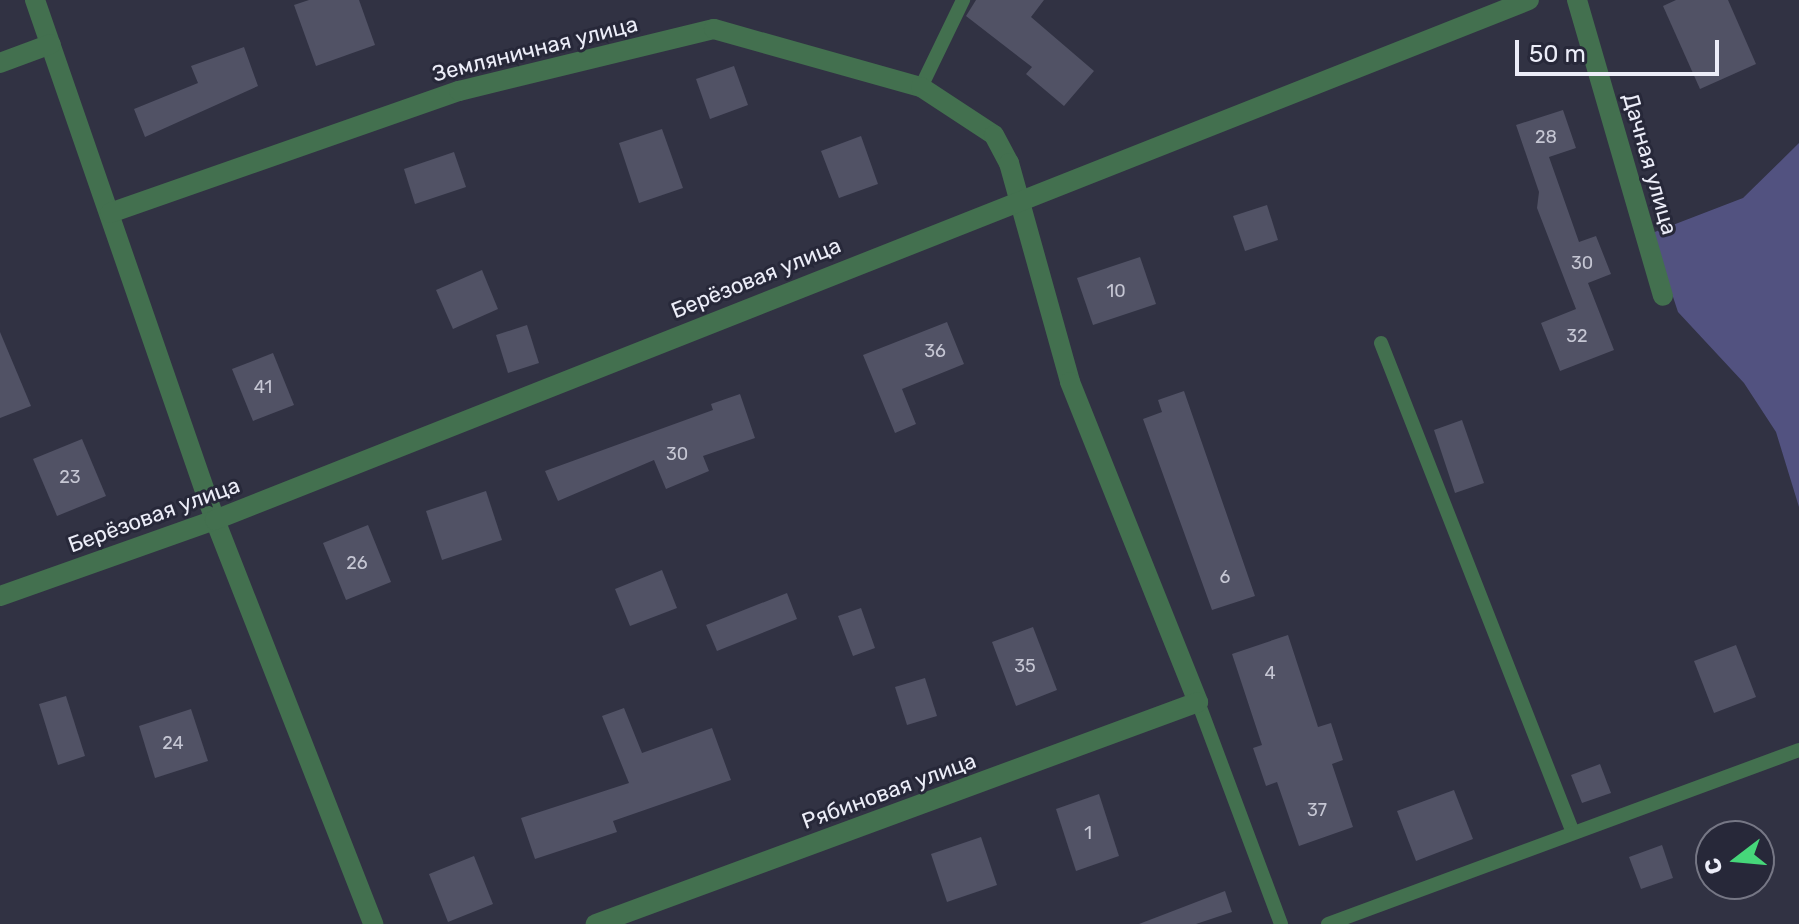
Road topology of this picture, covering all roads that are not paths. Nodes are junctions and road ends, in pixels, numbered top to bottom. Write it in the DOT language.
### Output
graph roads {
  1 [pos="35,0"];
  2 [pos="963,0"];
  3 [pos="1529,0"];
  4 [pos="1577,0"];
  5 [pos="51,44"];
  6 [pos="0,63"];
  7 [pos="921,87"];
  8 [pos="1015,200"];
  9 [pos="110,213"];
  10 [pos="1663,296"];
  11 [pos="1381,343"];
  12 [pos="215,520"];
  13 [pos="0,596"];
  14 [pos="1198,702"];
  15 [pos="1799,750"];
  16 [pos="1572,830"];
  17 [pos="373,924"];
  18 [pos="596,924"];
  19 [pos="1281,924"];
  20 [pos="1328,924"];
  1 -- 5 [label="street"];
  2 -- 7 [label="lane"];
  3 -- 8 [label="street, Берёзовая улица"];
  4 -- 10 [label="street, Дачная улица"];
  5 -- 6 [label="street"];
  5 -- 9 [label="street"];
  7 -- 8 [label="street, Земляничная улица"];
  7 -- 9 [label="street, Земляничная улица"];
  8 -- 12 [label="street, Берёзовая улица"];
  8 -- 14 [label="street, Земляничная улица"];
  9 -- 12 [label="street"];
  11 -- 16 [label="lane"];
  12 -- 13 [label="street, Берёзовая улица"];
  12 -- 17 [label="street"];
  14 -- 18 [label="street, Рябиновая улица"];
  14 -- 19 [label="lane"];
  15 -- 16 [label="lane"];
  16 -- 20 [label="lane"];
}
